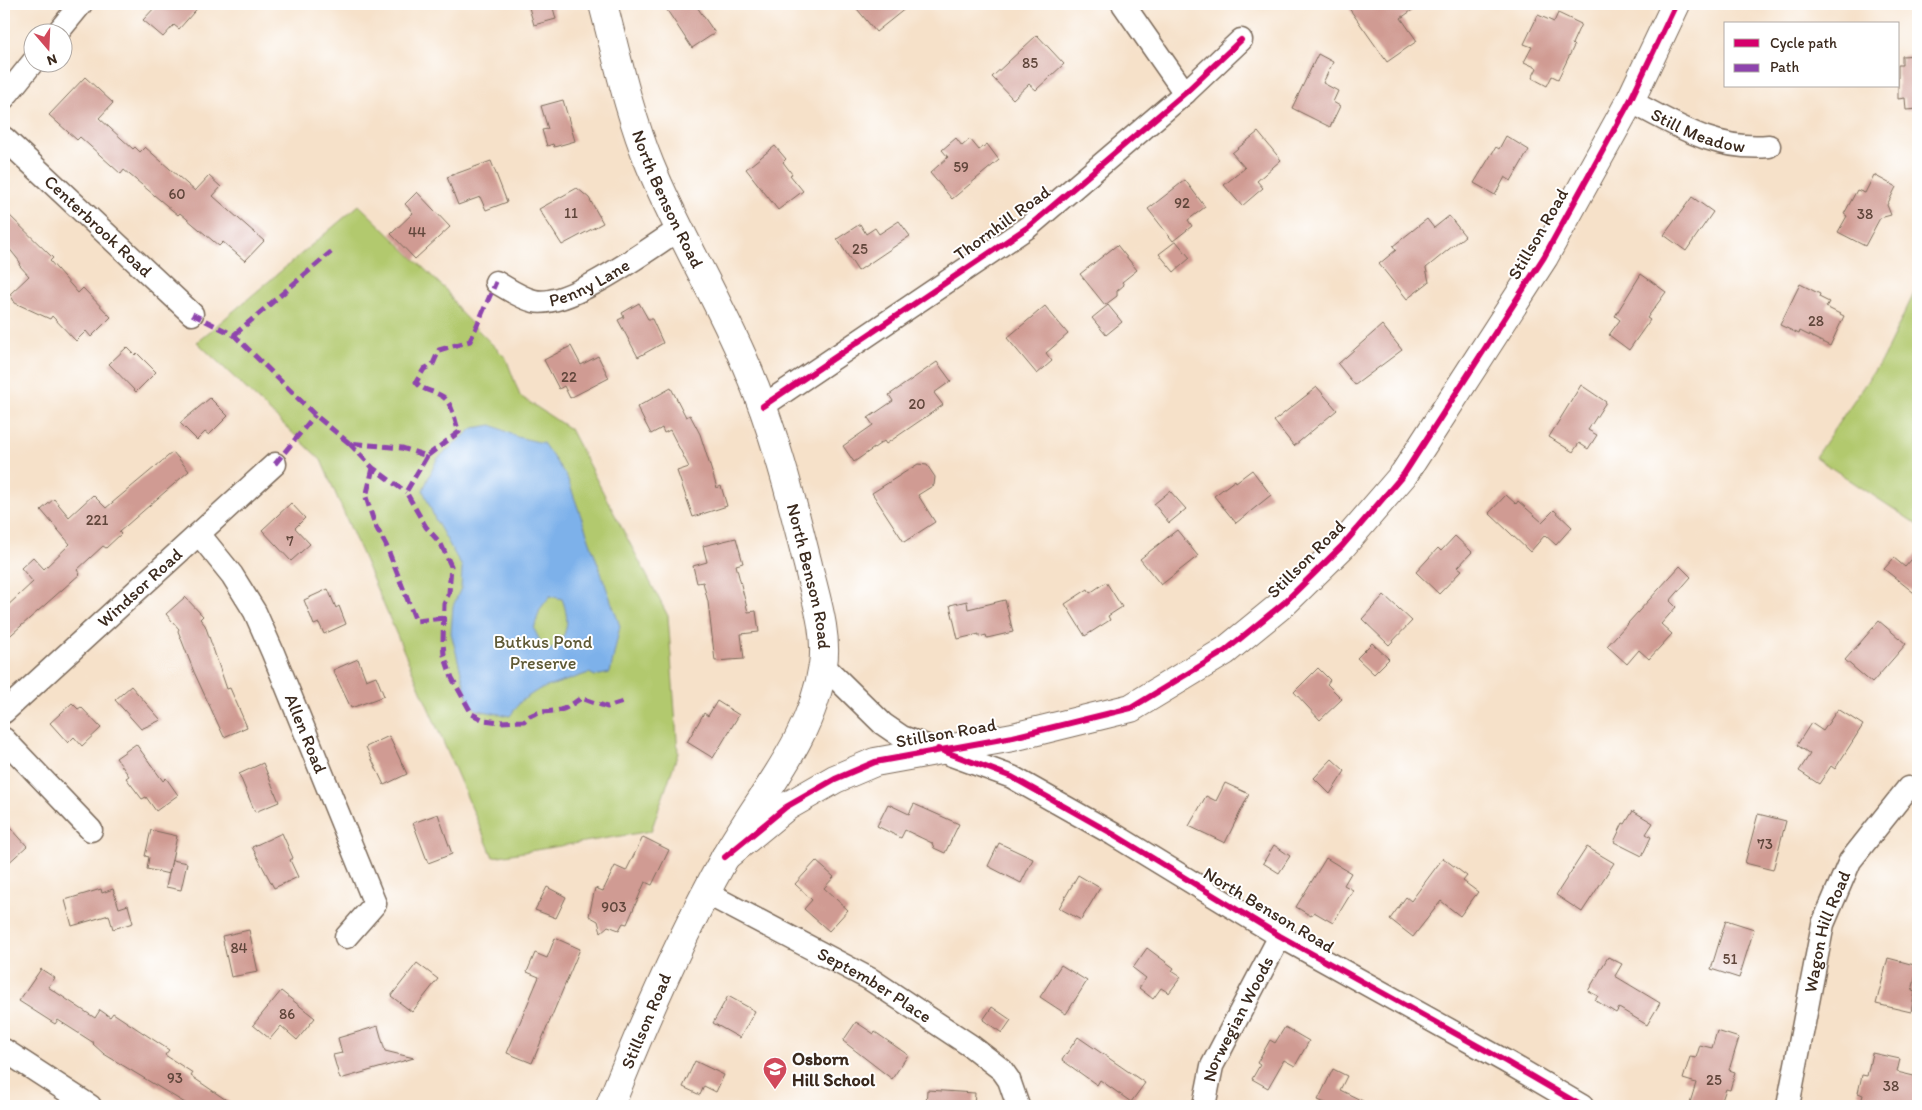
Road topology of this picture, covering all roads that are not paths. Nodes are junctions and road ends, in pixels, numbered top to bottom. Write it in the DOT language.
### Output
graph roads {
  1 [pos="81,4"];
  2 [pos="603,4"];
  3 [pos="1123,4"];
  4 [pos="1670,6"];
  5 [pos="66,22"];
  6 [pos="1241,40"];
  7 [pos="25,72"];
  8 [pos="1184,93"];
  9 [pos="4,98"];
  10 [pos="1630,101"];
  11 [pos="4,138"];
  12 [pos="1769,146"];
  13 [pos="678,230"];
  14 [pos="496,282"];
  15 [pos="192,314"];
  16 [pos="762,406"];
  17 [pos="275,464"];
  18 [pos="199,534"];
  19 [pos="823,665"];
  20 [pos="4,712"];
  21 [pos="4,739"];
  22 [pos="938,749"];
  23 [pos="1918,788"];
  24 [pos="91,830"];
  25 [pos="725,857"];
  26 [pos="706,892"];
  27 [pos="1280,936"];
  28 [pos="346,937"];
  29 [pos="4,1050"];
  30 [pos="90,1106"];
  31 [pos="610,1106"];
  32 [pos="1018,1106"];
  33 [pos="1204,1106"];
  34 [pos="1582,1106"];
  35 [pos="1788,1106"];
  1 -- 5 [label="street"];
  2 -- 13 [label="street, North Benson Road"];
  3 -- 8 [label="street"];
  4 -- 10 [label="street, Stillson Road"];
  6 -- 8 [label="street, Thornhill Road"];
  7 -- 9 [label="street"];
  8 -- 16 [label="street, Thornhill Road"];
  10 -- 12 [label="street, Still Meadow"];
  10 -- 22 [label="street, Stillson Road"];
  11 -- 15 [label="street, Centerbrook Road"];
  13 -- 14 [label="street, Penny Lane"];
  13 -- 16 [label="street, North Benson Road"];
  16 -- 19 [label="street, North Benson Road"];
  17 -- 18 [label="street, Windsor Road"];
  18 -- 20 [label="street, Windsor Road"];
  18 -- 28 [label="street, Allen Road"];
  19 -- 22 [label="street, North Benson Road"];
  19 -- 25 [label="street, Stillson Road"];
  21 -- 24 [label="street"];
  22 -- 25 [label="street, Stillson Road"];
  22 -- 27 [label="street, North Benson Road"];
  23 -- 35 [label="street, Wagon Hill Road"];
  25 -- 26 [label="street, Stillson Road"];
  26 -- 31 [label="street, Stillson Road"];
  26 -- 32 [label="street, September Place"];
  27 -- 33 [label="street, Norwegian Woods"];
  27 -- 34 [label="street, North Benson Road"];
  29 -- 30 [label="street"];
}
